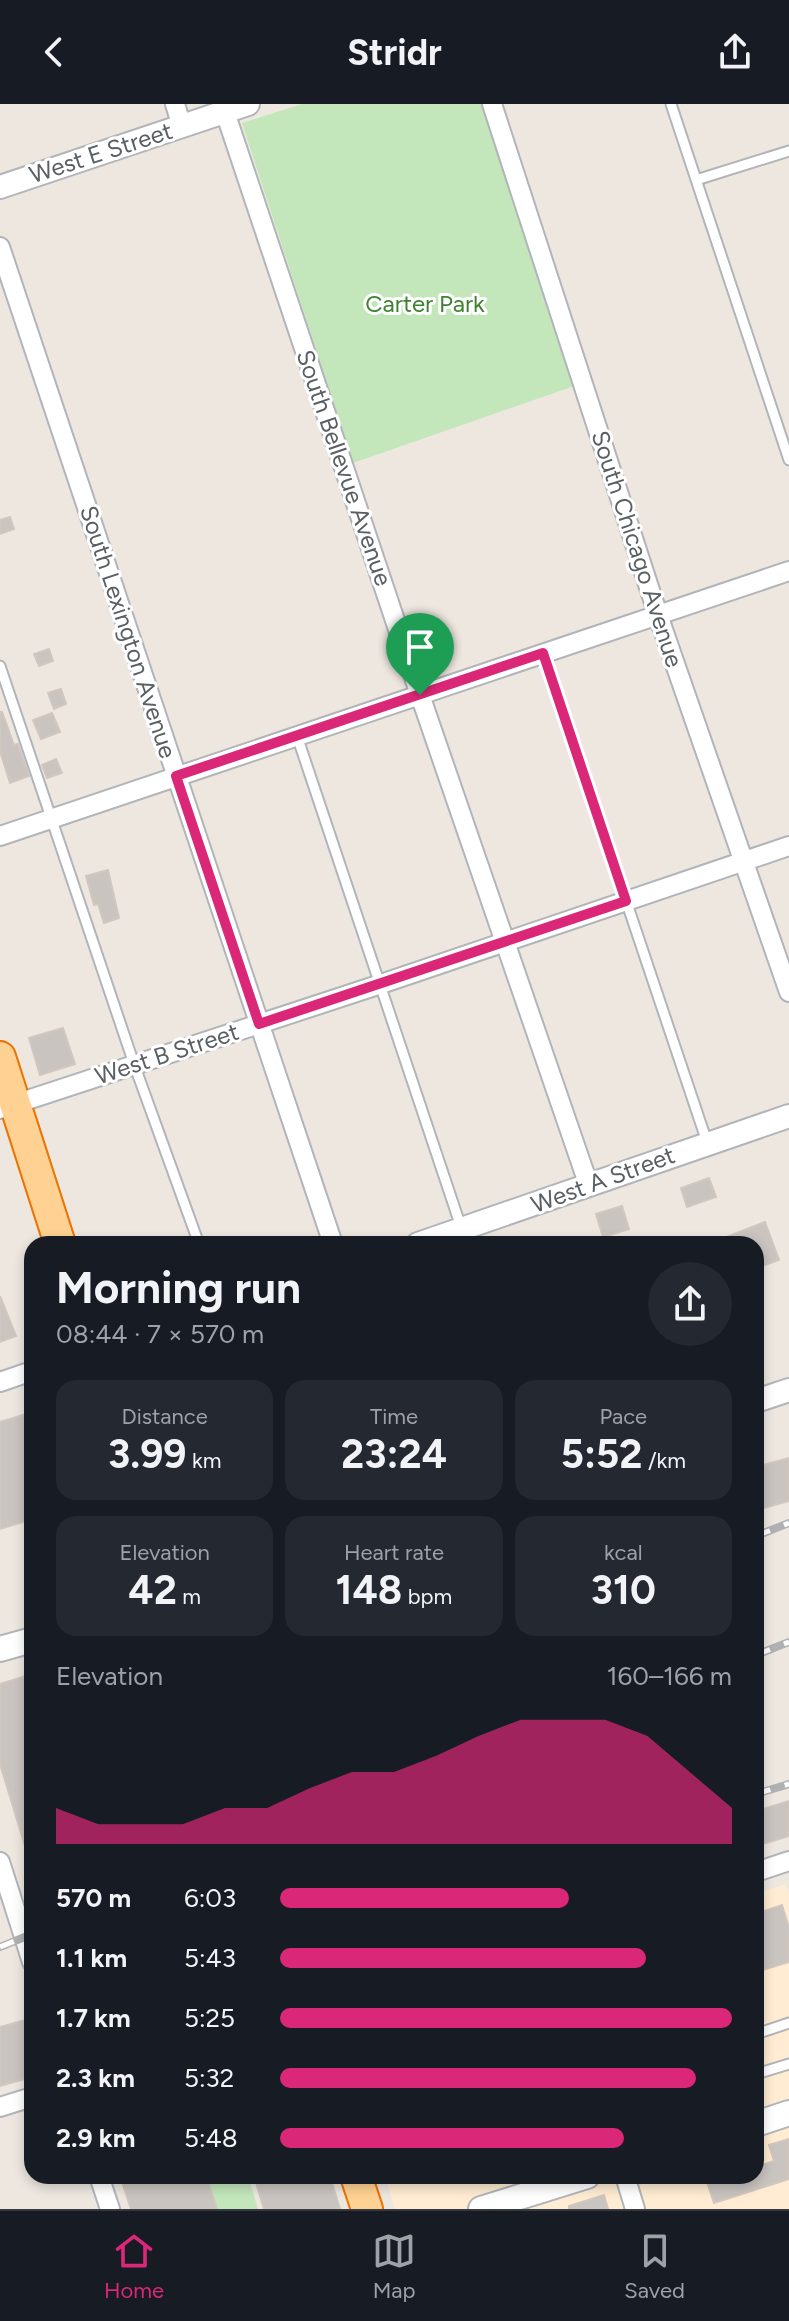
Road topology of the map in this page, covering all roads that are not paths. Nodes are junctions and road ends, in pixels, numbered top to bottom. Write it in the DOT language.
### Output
graph roads {
  1 [pos="175,104"];
  2 [pos="248,104"];
  3 [pos="492,104"];
  4 [pos="671,104"];
  5 [pos="225,112"];
  6 [pos="182,127"];
  7 [pos="789,151"];
  8 [pos="696,180"];
  9 [pos="0,187"];
  10 [pos="0,247"];
  11 [pos="789,460"];
  12 [pos="789,571"];
  13 [pos="658,615"];
  14 [pos="543,653"];
  15 [pos="0,666"];
  16 [pos="420,695"];
  17 [pos="297,736"];
  18 [pos="176,776"];
  19 [pos="52,818"];
  20 [pos="0,836"];
  21 [pos="789,846"];
  22 [pos="744,861"];
  23 [pos="626,901"];
  24 [pos="505,942"];
  25 [pos="381,984"];
  26 [pos="789,992"];
  27 [pos="259,1024"];
  28 [pos="0,1057"];
  29 [pos="134,1064"];
  30 [pos="8,1107"];
  31 [pos="789,1116"];
  32 [pos="707,1142"];
  33 [pos="589,1186"];
  34 [pos="462,1230"];
  35 [pos="57,1236"];
  36 [pos="196,1236"];
  37 [pos="330,1236"];
  38 [pos="443,1236"];
  39 [pos="24,1374"];
  40 [pos="0,1382"];
  41 [pos="789,1390"];
  42 [pos="764,1398"];
  43 [pos="24,1642"];
  44 [pos="0,1649"];
  45 [pos="789,1861"];
  46 [pos="0,1862"];
  47 [pos="764,1869"];
  48 [pos="24,1934"];
  49 [pos="789,2023"];
  50 [pos="764,2031"];
  51 [pos="789,2064"];
  52 [pos="764,2072"];
  53 [pos="24,2100"];
  54 [pos="0,2107"];
  55 [pos="789,2113"];
  56 [pos="764,2121"];
  57 [pos="102,2184"];
  58 [pos="359,2184"];
  59 [pos="561,2184"];
  60 [pos="627,2184"];
  61 [pos="110,2209"];
  62 [pos="367,2209"];
  63 [pos="481,2209"];
  64 [pos="635,2209"];
  1 -- 6 [label="street"];
  2 -- 5 [label="street, West E Street"];
  3 -- 13 [label="street, South Chicago Avenue"];
  4 -- 8 [label="lane"];
  5 -- 6 [label="street, West E Street"];
  5 -- 16 [label="street, South Bellevue Avenue"];
  6 -- 9 [label="street, West E Street"];
  7 -- 8 [label="lane"];
  8 -- 11 [label="lane"];
  10 -- 18 [label="street, South Lexington Avenue"];
  12 -- 13 [label="street"];
  13 -- 14 [label="street"];
  13 -- 22 [label="street, South Chicago Avenue"];
  14 -- 16 [label="street"];
  14 -- 23 [label="lane"];
  15 -- 19 [label="lane"];
  16 -- 17 [label="street"];
  16 -- 24 [label="street, South Bellevue Avenue"];
  17 -- 18 [label="street"];
  17 -- 25 [label="lane"];
  18 -- 19 [label="street"];
  18 -- 27 [label="street, South Lexington Avenue"];
  19 -- 20 [label="street"];
  19 -- 29 [label="lane"];
  21 -- 22 [label="street, West B Street"];
  22 -- 23 [label="street, West B Street"];
  22 -- 26 [label="street, South Chicago Avenue"];
  23 -- 24 [label="street, West B Street"];
  23 -- 32 [label="lane"];
  24 -- 25 [label="street, West B Street"];
  24 -- 33 [label="street, South Bellevue Avenue"];
  25 -- 27 [label="street, West B Street"];
  25 -- 34 [label="lane"];
  27 -- 29 [label="street, West B Street"];
  27 -- 37 [label="street, South Lexington Avenue"];
  28 -- 30 [label="highway"];
  29 -- 30 [label="street, West B Street"];
  29 -- 36 [label="lane"];
  30 -- 35 [label="highway"];
  31 -- 32 [label="street, West A Street"];
  32 -- 33 [label="street, West A Street"];
  33 -- 34 [label="street, West A Street"];
  34 -- 38 [label="street, West A Street"];
  39 -- 40 [label="street"];
  41 -- 42 [label="street"];
  43 -- 44 [label="main road"];
  45 -- 47 [label="street"];
  46 -- 48 [label="street"];
  49 -- 50 [label="lane"];
  51 -- 52 [label="lane"];
  53 -- 54 [label="street"];
  55 -- 56 [label="main road"];
  57 -- 61 [label="street"];
  58 -- 62 [label="highway"];
  59 -- 63 [label="main road"];
  60 -- 64 [label="street"];
}
